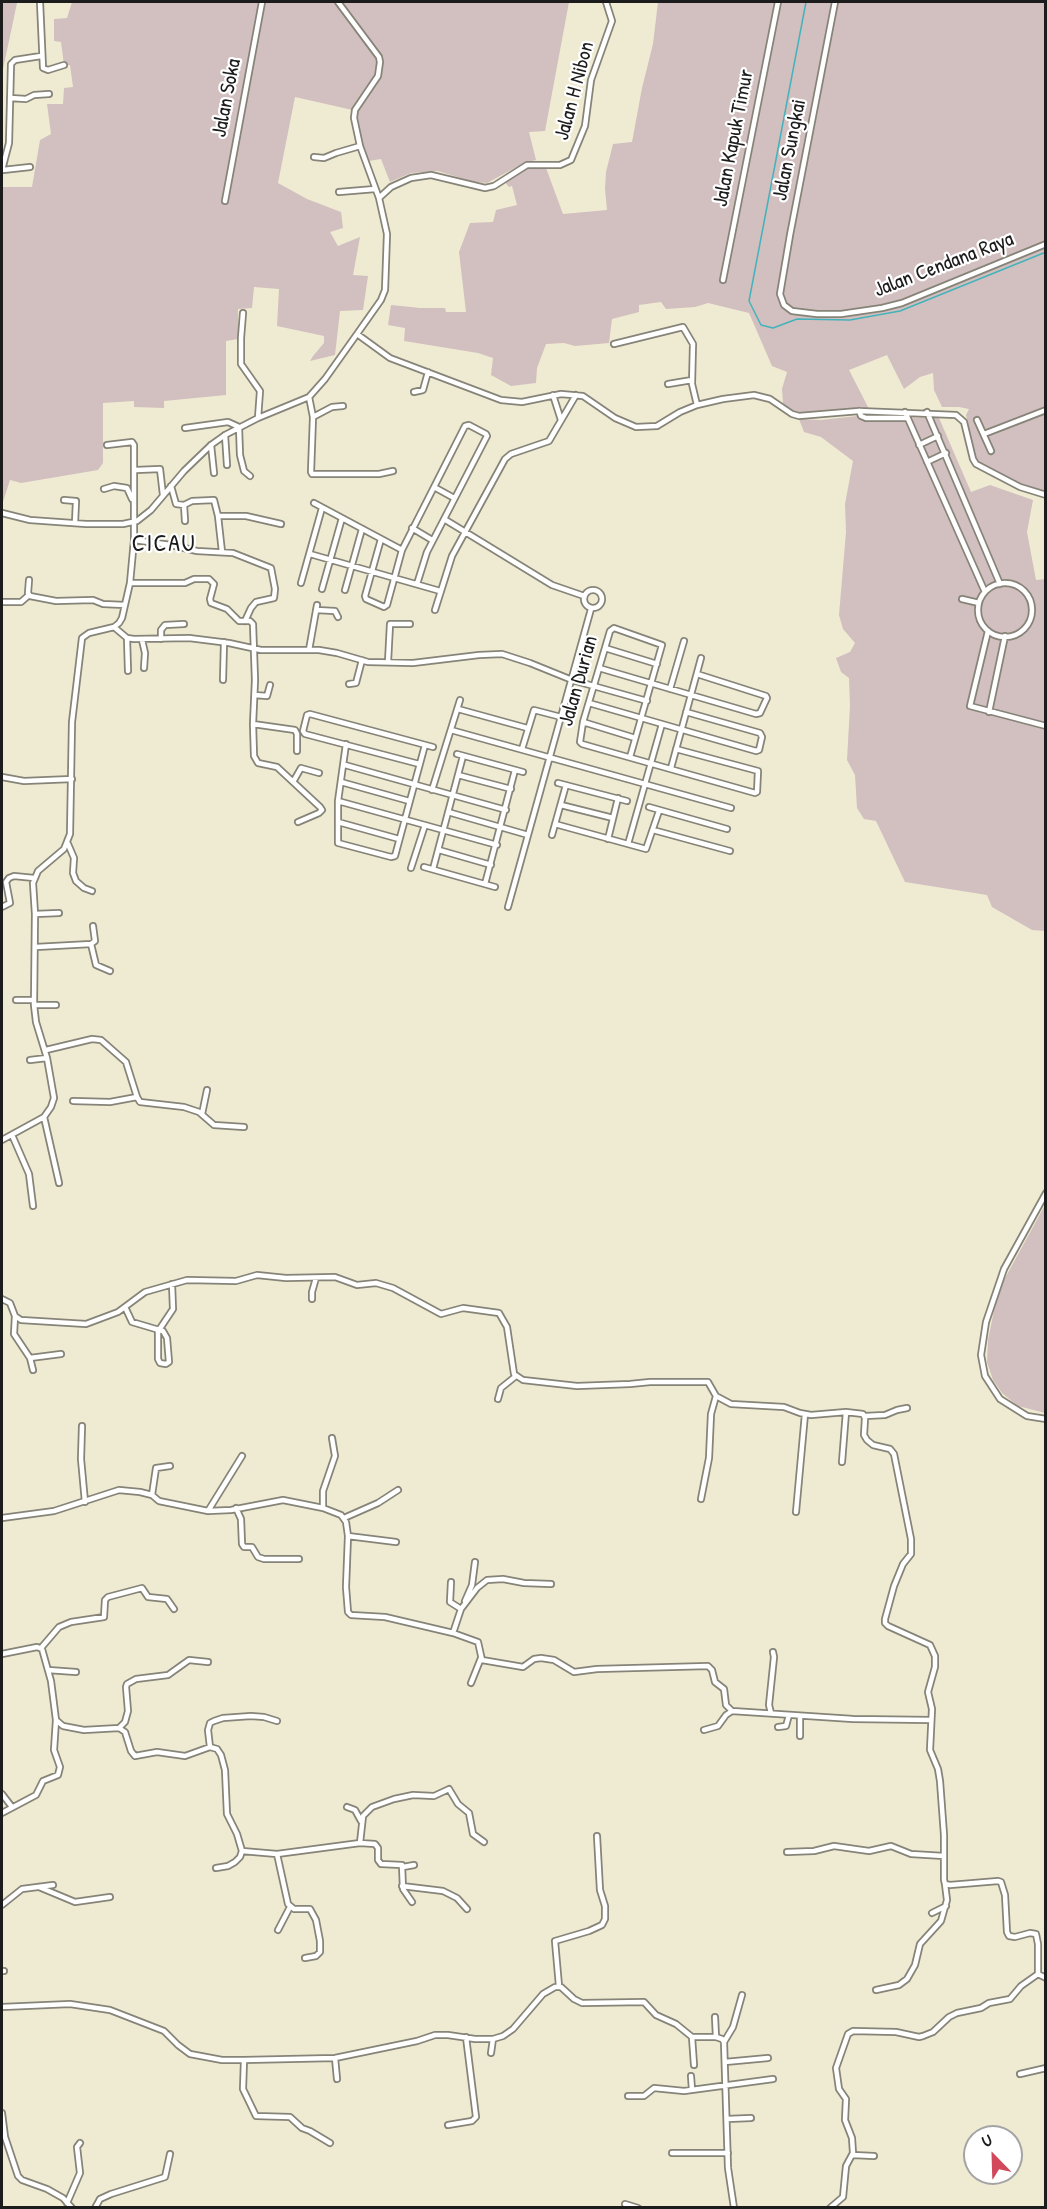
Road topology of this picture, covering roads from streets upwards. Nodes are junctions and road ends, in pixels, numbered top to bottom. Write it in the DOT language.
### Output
graph roads {
  1 [pos="40,2"];
  2 [pos="262,2"];
  3 [pos="338,2"];
  4 [pos="606,2"];
  5 [pos="778,2"];
  6 [pos="835,2"];
  7 [pos="41,56"];
  8 [pos="64,64"];
  9 [pos="49,94"];
  10 [pos="10,98"];
  11 [pos="360,146"];
  12 [pos="314,157"];
  13 [pos="30,167"];
  14 [pos="2,170"];
  15 [pos="375,189"];
  16 [pos="339,192"];
  17 [pos="379,198"];
  18 [pos="225,201"];
  19 [pos="1046,244"];
  20 [pos="723,280"];
  21 [pos="784,304"];
  22 [pos="243,313"];
  23 [pos="357,334"];
  24 [pos="614,344"];
  25 [pos="428,372"];
  26 [pos="692,380"];
  27 [pos="668,384"];
  28 [pos="414,392"];
  29 [pos="553,395"];
  30 [pos="576,395"];
  31 [pos="309,397"];
  32 [pos="697,405"];
  33 [pos="343,406"];
  34 [pos="1046,410"];
  35 [pos="858,411"];
  36 [pos="905,412"];
  37 [pos="927,412"];
  38 [pos="313,417"];
  39 [pos="258,418"];
  40 [pos="908,418"];
  41 [pos="561,420"];
  42 [pos="977,420"];
  43 [pos="238,427"];
  44 [pos="185,428"];
  45 [pos="984,434"];
  46 [pos="225,435"];
  47 [pos="938,436"];
  48 [pos="107,445"];
  49 [pos="211,445"];
  50 [pos="919,446"];
  51 [pos="991,451"];
  52 [pos="946,453"];
  53 [pos="927,462"];
  54 [pos="227,465"];
  55 [pos="136,470"];
  56 [pos="393,471"];
  57 [pos="214,473"];
  58 [pos="250,476"];
  59 [pos="171,486"];
  60 [pos="434,487"];
  61 [pos="104,489"];
  62 [pos="163,495"];
  63 [pos="1046,495"];
  64 [pos="454,498"];
  65 [pos="64,500"];
  66 [pos="314,503"];
  67 [pos="184,505"];
  68 [pos="134,506"];
  69 [pos="322,508"];
  70 [pos="2,513"];
  71 [pos="218,516"];
  72 [pos="342,518"];
  73 [pos="444,519"];
  74 [pos="185,521"];
  75 [pos="75,523"];
  76 [pos="133,523"];
  77 [pos="281,524"];
  78 [pos="412,528"];
  79 [pos="362,529"];
  80 [pos="465,531"];
  81 [pos="381,539"];
  82 [pos="134,540"];
  83 [pos="432,540"];
  84 [pos="402,550"];
  85 [pos="222,552"];
  86 [pos="310,554"];
  87 [pos="330,560"];
  88 [pos="351,565"];
  89 [pos="372,572"];
  90 [pos="395,578"];
  91 [pos="29,580"];
  92 [pos="130,583"];
  93 [pos="301,583"];
  94 [pos="417,584"];
  95 [pos="1000,584"];
  96 [pos="322,589"];
  97 [pos="345,590"];
  98 [pos="441,591"];
  99 [pos="985,592"];
  100 [pos="29,596"];
  101 [pos="584,596"];
  102 [pos="962,599"];
  103 [pos="2,602"];
  104 [pos="979,603"];
  105 [pos="125,605"];
  106 [pos="591,609"];
  107 [pos="435,610"];
  108 [pos="338,616"];
  109 [pos="245,621"];
  110 [pos="184,624"];
  111 [pos="410,624"];
  112 [pos="114,627"];
  113 [pos="988,631"];
  114 [pos="1005,636"];
  115 [pos="127,638"];
  116 [pos="161,639"];
  117 [pos="142,640"];
  118 [pos="684,641"];
  119 [pos="224,642"];
  120 [pos="605,648"];
  121 [pos="254,649"];
  122 [pos="309,650"];
  123 [pos="701,658"];
  124 [pos="362,660"];
  125 [pos="388,662"];
  126 [pos="657,664"];
  127 [pos="144,668"];
  128 [pos="599,668"];
  129 [pos="128,671"];
  130 [pos="696,674"];
  131 [pos="223,680"];
  132 [pos="572,680"];
  133 [pos="652,683"];
  134 [pos="349,684"];
  135 [pos="270,685"];
  136 [pos="594,687"];
  137 [pos="670,689"];
  138 [pos="255,695"];
  139 [pos="691,695"];
  140 [pos="460,700"];
  141 [pos="647,701"];
  142 [pos="589,703"];
  143 [pos="458,709"];
  144 [pos="686,712"];
  145 [pos="989,712"];
  146 [pos="561,717"];
  147 [pos="641,718"];
  148 [pos="583,723"];
  149 [pos="253,724"];
  150 [pos="662,724"];
  151 [pos="1046,726"];
  152 [pos="527,728"];
  153 [pos="682,729"];
  154 [pos="451,730"];
  155 [pos="636,738"];
  156 [pos="346,744"];
  157 [pos="425,745"];
  158 [pos="433,747"];
  159 [pos="522,749"];
  160 [pos="676,749"];
  161 [pos="297,751"];
  162 [pos="457,754"];
  163 [pos="464,756"];
  164 [pos="550,757"];
  165 [pos="630,757"];
  166 [pos="651,763"];
  167 [pos="419,764"];
  168 [pos="345,765"];
  169 [pos="671,768"];
  170 [pos="515,770"];
  171 [pos="523,772"];
  172 [pos="319,773"];
  173 [pos="458,775"];
  174 [pos="2,777"];
  175 [pos="72,779"];
  176 [pos="293,782"];
  177 [pos="341,782"];
  178 [pos="558,783"];
  179 [pos="414,784"];
  180 [pos="645,784"];
  181 [pos="566,785"];
  182 [pos="511,789"];
  183 [pos="432,790"];
  184 [pos="452,796"];
  185 [pos="618,798"];
  186 [pos="338,801"];
  187 [pos="409,801"];
  188 [pos="627,801"];
  189 [pos="561,805"];
  190 [pos="649,807"];
  191 [pos="731,808"];
  192 [pos="506,810"];
  193 [pos="659,811"];
  194 [pos="448,812"];
  195 [pos="613,818"];
  196 [pos="405,819"];
  197 [pos="298,822"];
  198 [pos="338,822"];
  199 [pos="555,824"];
  200 [pos="424,825"];
  201 [pos="501,828"];
  202 [pos="728,829"];
  203 [pos="444,830"];
  204 [pos="653,830"];
  205 [pos="528,835"];
  206 [pos="552,835"];
  207 [pos="399,839"];
  208 [pos="608,839"];
  209 [pos="68,844"];
  210 [pos="628,844"];
  211 [pos="497,845"];
  212 [pos="439,850"];
  213 [pos="730,851"];
  214 [pos="491,865"];
  215 [pos="424,867"];
  216 [pos="411,868"];
  217 [pos="433,869"];
  218 [pos="34,878"];
  219 [pos="485,884"];
  220 [pos="495,887"];
  221 [pos="92,891"];
  222 [pos="2,907"];
  223 [pos="508,908"];
  224 [pos="59,913"];
  225 [pos="35,914"];
  226 [pos="93,926"];
  227 [pos="91,944"];
  228 [pos="36,947"];
  229 [pos="110,971"];
  230 [pos="16,1000"];
  231 [pos="34,1003"];
  232 [pos="56,1005"];
  233 [pos="46,1050"];
  234 [pos="48,1058"];
  235 [pos="30,1060"];
  236 [pos="207,1090"];
  237 [pos="137,1097"];
  238 [pos="73,1101"];
  239 [pos="202,1114"];
  240 [pos="44,1117"];
  241 [pos="244,1127"];
  242 [pos="12,1135"];
  243 [pos="2,1140"];
  244 [pos="59,1183"];
  245 [pos="1046,1193"];
  246 [pos="33,1206"];
  247 [pos="316,1278"];
  248 [pos="172,1284"];
  249 [pos="2,1299"];
  250 [pos="312,1299"];
  251 [pos="125,1308"];
  252 [pos="15,1316"];
  253 [pos="158,1330"];
  254 [pos="61,1354"];
  255 [pos="30,1358"];
  256 [pos="33,1370"];
  257 [pos="516,1376"];
  258 [pos="716,1396"];
  259 [pos="498,1399"];
  260 [pos="907,1408"];
  261 [pos="846,1412"];
  262 [pos="805,1414"];
  263 [pos="865,1416"];
  264 [pos="1046,1419"];
  265 [pos="82,1426"];
  266 [pos="332,1438"];
  267 [pos="242,1456"];
  268 [pos="842,1462"];
  269 [pos="170,1466"];
  270 [pos="398,1490"];
  271 [pos="152,1494"];
  272 [pos="701,1499"];
  273 [pos="86,1502"];
  274 [pos="236,1508"];
  275 [pos="323,1508"];
  276 [pos="208,1511"];
  277 [pos="796,1512"];
  278 [pos="2,1518"];
  279 [pos="344,1518"];
  280 [pos="348,1536"];
  281 [pos="396,1542"];
  282 [pos="299,1559"];
  283 [pos="475,1562"];
  284 [pos="452,1582"];
  285 [pos="551,1584"];
  286 [pos="462,1608"];
  287 [pos="174,1609"];
  288 [pos="453,1633"];
  289 [pos="40,1648"];
  290 [pos="773,1652"];
  291 [pos="2,1654"];
  292 [pos="481,1658"];
  293 [pos="208,1662"];
  294 [pos="48,1670"];
  295 [pos="76,1672"];
  296 [pos="471,1683"];
  297 [pos="732,1711"];
  298 [pos="771,1713"];
  299 [pos="789,1715"];
  300 [pos="800,1716"];
  301 [pos="56,1720"];
  302 [pos="931,1720"];
  303 [pos="277,1721"];
  304 [pos="778,1727"];
  305 [pos="119,1728"];
  306 [pos="704,1730"];
  307 [pos="800,1736"];
  308 [pos="210,1747"];
  309 [pos="2,1794"];
  310 [pos="11,1806"];
  311 [pos="347,1807"];
  312 [pos="2,1813"];
  313 [pos="362,1821"];
  314 [pos="597,1836"];
  315 [pos="484,1842"];
  316 [pos="360,1843"];
  317 [pos="242,1851"];
  318 [pos="787,1852"];
  319 [pos="277,1854"];
  320 [pos="944,1856"];
  321 [pos="414,1865"];
  322 [pos="403,1867"];
  323 [pos="216,1868"];
  324 [pos="945,1884"];
  325 [pos="53,1885"];
  326 [pos="402,1886"];
  327 [pos="39,1887"];
  328 [pos="110,1897"];
  329 [pos="412,1902"];
  330 [pos="2,1905"];
  331 [pos="946,1906"];
  332 [pos="290,1907"];
  333 [pos="467,1909"];
  334 [pos="932,1913"];
  335 [pos="278,1930"];
  336 [pos="305,1958"];
  337 [pos="1038,1974"];
  338 [pos="1046,1977"];
  339 [pos="559,1986"];
  340 [pos="876,1990"];
  341 [pos="742,1995"];
  342 [pos="2,2007"];
  343 [pos="715,2017"];
  344 [pos="466,2037"];
  345 [pos="692,2037"];
  346 [pos="716,2037"];
  347 [pos="493,2039"];
  348 [pos="724,2042"];
  349 [pos="491,2053"];
  350 [pos="335,2058"];
  351 [pos="768,2058"];
  352 [pos="244,2060"];
  353 [pos="725,2062"];
  354 [pos="694,2065"];
  355 [pos="1046,2068"];
  356 [pos="1020,2074"];
  357 [pos="691,2076"];
  358 [pos="337,2079"];
  359 [pos="773,2079"];
  360 [pos="726,2087"];
  361 [pos="692,2090"];
  362 [pos="628,2096"];
  363 [pos="2,2114"];
  364 [pos="751,2118"];
  365 [pos="727,2119"];
  366 [pos="448,2125"];
  367 [pos="80,2143"];
  368 [pos="330,2144"];
  369 [pos="672,2153"];
  370 [pos="728,2153"];
  371 [pos="170,2154"];
  372 [pos="853,2155"];
  373 [pos="874,2156"];
  374 [pos="67,2202"];
  375 [pos="625,2204"];
  376 [pos="72,2208"];
  377 [pos="95,2208"];
  378 [pos="638,2208"];
  379 [pos="734,2208"];
  380 [pos="830,2208"];
  1 -- 7 [label="street"];
  2 -- 18 [label="street, Jalan Soka"];
  3 -- 11 [label="street"];
  4 -- 17 [label="street, Jalan H Nibon"];
  5 -- 20 [label="street, Jalan Kapuk Timur"];
  6 -- 21 [label="street, Jalan Sungkai"];
  7 -- 8 [label="street"];
  7 -- 10 [label="street"];
  9 -- 10 [label="street"];
  10 -- 14 [label="street"];
  11 -- 12 [label="street"];
  11 -- 15 [label="street"];
  13 -- 14 [label="street"];
  15 -- 16 [label="street"];
  15 -- 17 [label="street"];
  17 -- 23 [label="street"];
  19 -- 21 [label="street, Jalan Cendana Raya"];
  22 -- 39 [label="street"];
  23 -- 25 [label="street"];
  23 -- 31 [label="street"];
  24 -- 26 [label="street"];
  25 -- 28 [label="street"];
  25 -- 29 [label="street"];
  26 -- 27 [label="street"];
  26 -- 32 [label="street"];
  29 -- 30 [label="street"];
  29 -- 41 [label="street"];
  30 -- 32 [label="street"];
  30 -- 41 [label="street"];
  31 -- 38 [label="street"];
  31 -- 39 [label="street"];
  32 -- 35 [label="street"];
  33 -- 38 [label="street"];
  34 -- 45 [label="street"];
  35 -- 36 [label="street"];
  35 -- 40 [label="street"];
  36 -- 37 [label="street"];
  36 -- 40 [label="street"];
  37 -- 47 [label="street"];
  37 -- 63 [label="street"];
  38 -- 56 [label="street"];
  39 -- 43 [label="street"];
  40 -- 50 [label="street"];
  41 -- 80 [label="street"];
  42 -- 45 [label="street"];
  43 -- 44 [label="street"];
  43 -- 46 [label="street"];
  43 -- 58 [label="street"];
  45 -- 51 [label="street"];
  46 -- 49 [label="street"];
  46 -- 54 [label="street"];
  47 -- 50 [label="street"];
  47 -- 52 [label="street"];
  48 -- 55 [label="street"];
  49 -- 57 [label="street"];
  49 -- 59 [label="street"];
  50 -- 53 [label="street"];
  52 -- 53 [label="street"];
  52 -- 95 [label="street"];
  53 -- 99 [label="street"];
  55 -- 62 [label="street"];
  55 -- 68 [label="street"];
  59 -- 62 [label="street"];
  59 -- 67 [label="street"];
  60 -- 64 [label="street"];
  60 -- 64 [label="street"];
  60 -- 78 [label="street"];
  61 -- 68 [label="street"];
  62 -- 76 [label="street"];
  64 -- 73 [label="street"];
  65 -- 75 [label="street"];
  66 -- 69 [label="street"];
  67 -- 71 [label="street"];
  67 -- 74 [label="street"];
  68 -- 76 [label="street"];
  69 -- 72 [label="street"];
  69 -- 86 [label="street"];
  70 -- 75 [label="street"];
  71 -- 77 [label="street"];
  71 -- 85 [label="street"];
  72 -- 79 [label="street"];
  72 -- 87 [label="street"];
  73 -- 80 [label="street"];
  73 -- 83 [label="street"];
  75 -- 76 [label="street"];
  76 -- 82 [label="street"];
  78 -- 83 [label="street"];
  78 -- 84 [label="street"];
  79 -- 81 [label="street"];
  79 -- 88 [label="street"];
  80 -- 98 [label="street"];
  80 -- 101 [label="street"];
  81 -- 84 [label="street"];
  81 -- 89 [label="street"];
  82 -- 85 [label="street"];
  82 -- 92 [label="street"];
  83 -- 94 [label="street"];
  84 -- 90 [label="street"];
  85 -- 109 [label="street"];
  86 -- 87 [label="street"];
  86 -- 93 [label="street"];
  87 -- 88 [label="street"];
  87 -- 96 [label="street"];
  88 -- 89 [label="street"];
  88 -- 97 [label="street"];
  89 -- 90 [label="street"];
  89 -- 90 [label="street"];
  90 -- 94 [label="street"];
  91 -- 100 [label="street"];
  92 -- 105 [label="street"];
  92 -- 109 [label="street"];
  94 -- 98 [label="street"];
  95 -- 99 [label="street"];
  95 -- 114 [label="street"];
  98 -- 107 [label="street"];
  99 -- 104 [label="street"];
  100 -- 103 [label="street"];
  100 -- 105 [label="street"];
  101 -- 106 [label="street"];
  101 -- 106 [label="street"];
  102 -- 104 [label="street"];
  104 -- 113 [label="street"];
  105 -- 112 [label="street"];
  106 -- 132 [label="street"];
  108 -- 122 [label="street"];
  109 -- 121 [label="street"];
  110 -- 116 [label="street"];
  111 -- 125 [label="street"];
  112 -- 115 [label="street"];
  112 -- 175 [label="street"];
  113 -- 114 [label="street"];
  113 -- 145 [label="street"];
  114 -- 145 [label="street"];
  115 -- 117 [label="street"];
  115 -- 129 [label="street"];
  116 -- 117 [label="street"];
  116 -- 119 [label="street"];
  117 -- 127 [label="street"];
  118 -- 137 [label="street"];
  119 -- 121 [label="street"];
  119 -- 131 [label="street"];
  120 -- 126 [label="street"];
  120 -- 126 [label="street, Jalan Durian"];
  120 -- 128 [label="street, Jalan Durian"];
  121 -- 122 [label="street"];
  121 -- 138 [label="street"];
  122 -- 124 [label="street"];
  123 -- 130 [label="street"];
  124 -- 125 [label="street"];
  124 -- 134 [label="street"];
  125 -- 132 [label="street"];
  126 -- 133 [label="street"];
  128 -- 133 [label="street"];
  128 -- 136 [label="street, Jalan Durian"];
  130 -- 139 [label="street"];
  130 -- 139 [label="street"];
  132 -- 136 [label="street"];
  132 -- 146 [label="street"];
  133 -- 137 [label="street"];
  133 -- 141 [label="street"];
  135 -- 138 [label="street"];
  136 -- 141 [label="street"];
  136 -- 142 [label="street, Jalan Durian"];
  137 -- 139 [label="street"];
  138 -- 149 [label="street"];
  139 -- 144 [label="street"];
  140 -- 143 [label="street"];
  141 -- 147 [label="street"];
  142 -- 147 [label="street"];
  142 -- 148 [label="street, Jalan Durian"];
  143 -- 152 [label="street"];
  143 -- 154 [label="street"];
  144 -- 153 [label="street"];
  144 -- 153 [label="street"];
  145 -- 151 [label="street"];
  146 -- 152 [label="street"];
  146 -- 164 [label="street"];
  147 -- 150 [label="street"];
  147 -- 155 [label="street"];
  148 -- 155 [label="street"];
  148 -- 165 [label="street, Jalan Durian"];
  149 -- 161 [label="street"];
  149 -- 176 [label="street"];
  150 -- 153 [label="street"];
  150 -- 166 [label="street"];
  152 -- 159 [label="street"];
  153 -- 160 [label="street"];
  154 -- 159 [label="street"];
  154 -- 183 [label="street"];
  155 -- 165 [label="street"];
  156 -- 157 [label="street"];
  156 -- 167 [label="street"];
  156 -- 168 [label="street"];
  157 -- 158 [label="street"];
  157 -- 167 [label="street"];
  159 -- 164 [label="street"];
  160 -- 169 [label="street"];
  160 -- 169 [label="street"];
  162 -- 163 [label="street"];
  163 -- 170 [label="street"];
  163 -- 173 [label="street"];
  164 -- 180 [label="street"];
  164 -- 205 [label="street"];
  165 -- 166 [label="street"];
  166 -- 169 [label="street"];
  166 -- 180 [label="street"];
  167 -- 179 [label="street"];
  168 -- 177 [label="street"];
  168 -- 179 [label="street"];
  170 -- 171 [label="street"];
  170 -- 182 [label="street"];
  172 -- 176 [label="street"];
  173 -- 182 [label="street"];
  173 -- 184 [label="street"];
  174 -- 175 [label="street"];
  175 -- 209 [label="street"];
  176 -- 197 [label="street"];
  177 -- 186 [label="street"];
  177 -- 187 [label="street"];
  178 -- 181 [label="street"];
  179 -- 183 [label="street"];
  179 -- 187 [label="street"];
  180 -- 191 [label="street"];
  180 -- 210 [label="street"];
  181 -- 185 [label="street"];
  181 -- 189 [label="street"];
  182 -- 192 [label="street"];
  183 -- 184 [label="street"];
  184 -- 192 [label="street"];
  184 -- 194 [label="street"];
  185 -- 188 [label="street"];
  185 -- 195 [label="street"];
  186 -- 196 [label="street"];
  186 -- 198 [label="street"];
  187 -- 196 [label="street"];
  189 -- 195 [label="street"];
  189 -- 199 [label="street"];
  190 -- 193 [label="street"];
  192 -- 201 [label="street"];
  193 -- 202 [label="street"];
  193 -- 204 [label="street"];
  194 -- 201 [label="street"];
  194 -- 203 [label="street"];
  195 -- 208 [label="street"];
  196 -- 200 [label="street"];
  196 -- 207 [label="street"];
  198 -- 207 [label="street"];
  198 -- 207 [label="street"];
  199 -- 206 [label="street"];
  199 -- 208 [label="street"];
  200 -- 203 [label="street"];
  200 -- 216 [label="street"];
  201 -- 205 [label="street"];
  201 -- 211 [label="street"];
  203 -- 211 [label="street"];
  203 -- 212 [label="street"];
  204 -- 210 [label="street"];
  204 -- 213 [label="street"];
  205 -- 223 [label="street"];
  208 -- 210 [label="street"];
  209 -- 218 [label="street"];
  209 -- 221 [label="street"];
  211 -- 214 [label="street"];
  212 -- 214 [label="street"];
  212 -- 217 [label="street"];
  214 -- 219 [label="street"];
  215 -- 217 [label="street"];
  217 -- 219 [label="street"];
  218 -- 222 [label="street"];
  218 -- 225 [label="street"];
  219 -- 220 [label="street"];
  224 -- 225 [label="street"];
  225 -- 228 [label="street"];
  226 -- 227 [label="street"];
  227 -- 228 [label="street"];
  227 -- 229 [label="street"];
  228 -- 231 [label="street"];
  230 -- 231 [label="street"];
  231 -- 232 [label="street"];
  231 -- 233 [label="street"];
  233 -- 234 [label="street"];
  233 -- 237 [label="street"];
  234 -- 235 [label="street"];
  234 -- 240 [label="street"];
  236 -- 239 [label="street"];
  237 -- 238 [label="street"];
  237 -- 239 [label="street"];
  239 -- 241 [label="street"];
  240 -- 242 [label="street"];
  240 -- 244 [label="street"];
  242 -- 243 [label="street"];
  242 -- 246 [label="street"];
  245 -- 264 [label="street"];
  247 -- 248 [label="street"];
  247 -- 250 [label="street"];
  247 -- 257 [label="street"];
  248 -- 251 [label="street"];
  248 -- 253 [label="street"];
  249 -- 252 [label="street"];
  251 -- 252 [label="street"];
  251 -- 253 [label="street"];
  252 -- 255 [label="street"];
  253 -- 253 [label="street"];
  254 -- 255 [label="street"];
  255 -- 256 [label="street"];
  257 -- 258 [label="street"];
  257 -- 259 [label="street"];
  258 -- 262 [label="street"];
  258 -- 272 [label="street"];
  260 -- 263 [label="street"];
  261 -- 262 [label="street"];
  261 -- 263 [label="street"];
  261 -- 268 [label="street"];
  262 -- 277 [label="street"];
  263 -- 302 [label="street"];
  265 -- 273 [label="street"];
  266 -- 275 [label="street"];
  267 -- 276 [label="street"];
  269 -- 271 [label="street"];
  270 -- 279 [label="street"];
  271 -- 273 [label="street"];
  271 -- 276 [label="street"];
  273 -- 278 [label="street"];
  274 -- 275 [label="street"];
  274 -- 276 [label="street"];
  274 -- 282 [label="street"];
  275 -- 279 [label="street"];
  279 -- 280 [label="street"];
  280 -- 281 [label="street"];
  280 -- 288 [label="street"];
  283 -- 286 [label="street"];
  284 -- 286 [label="street"];
  285 -- 286 [label="street"];
  286 -- 288 [label="street"];
  287 -- 289 [label="street"];
  288 -- 292 [label="street"];
  289 -- 291 [label="street"];
  289 -- 294 [label="street"];
  290 -- 298 [label="street"];
  292 -- 296 [label="street"];
  292 -- 297 [label="street"];
  293 -- 305 [label="street"];
  294 -- 295 [label="street"];
  294 -- 301 [label="street"];
  297 -- 298 [label="street"];
  297 -- 306 [label="street"];
  298 -- 299 [label="street"];
  299 -- 300 [label="street"];
  299 -- 304 [label="street"];
  300 -- 302 [label="street"];
  300 -- 307 [label="street"];
  301 -- 305 [label="street"];
  301 -- 310 [label="street"];
  302 -- 320 [label="street"];
  303 -- 308 [label="street"];
  305 -- 308 [label="street"];
  308 -- 317 [label="street"];
  309 -- 310 [label="street"];
  310 -- 312 [label="street"];
  311 -- 313 [label="street"];
  313 -- 315 [label="street"];
  313 -- 316 [label="street"];
  314 -- 339 [label="street"];
  316 -- 319 [label="street"];
  316 -- 322 [label="street"];
  317 -- 319 [label="street"];
  317 -- 323 [label="street"];
  318 -- 320 [label="street"];
  319 -- 332 [label="street"];
  320 -- 324 [label="street"];
  321 -- 322 [label="street"];
  322 -- 326 [label="street"];
  324 -- 331 [label="street"];
  324 -- 337 [label="street"];
  325 -- 327 [label="street"];
  326 -- 329 [label="street"];
  326 -- 333 [label="street"];
  327 -- 328 [label="street"];
  327 -- 330 [label="street"];
  331 -- 334 [label="street"];
  331 -- 340 [label="street"];
  332 -- 335 [label="street"];
  332 -- 336 [label="street"];
  337 -- 338 [label="street"];
  337 -- 372 [label="street"];
  339 -- 345 [label="street"];
  339 -- 347 [label="street"];
  341 -- 348 [label="street"];
  342 -- 352 [label="street"];
  343 -- 346 [label="street"];
  344 -- 347 [label="street"];
  344 -- 350 [label="street"];
  344 -- 366 [label="street"];
  345 -- 346 [label="street"];
  345 -- 354 [label="street"];
  346 -- 348 [label="street"];
  347 -- 349 [label="street"];
  348 -- 353 [label="street"];
  350 -- 352 [label="street"];
  350 -- 358 [label="street"];
  351 -- 353 [label="street"];
  352 -- 368 [label="street"];
  353 -- 360 [label="street"];
  355 -- 356 [label="street"];
  357 -- 361 [label="street"];
  359 -- 360 [label="street"];
  360 -- 361 [label="street"];
  360 -- 365 [label="street"];
  361 -- 362 [label="street"];
  363 -- 374 [label="street"];
  364 -- 365 [label="street"];
  365 -- 370 [label="street"];
  367 -- 374 [label="street"];
  369 -- 370 [label="street"];
  370 -- 379 [label="street"];
  371 -- 377 [label="street"];
  372 -- 373 [label="street"];
  372 -- 380 [label="street"];
  374 -- 376 [label="street"];
  375 -- 378 [label="street"];
}
